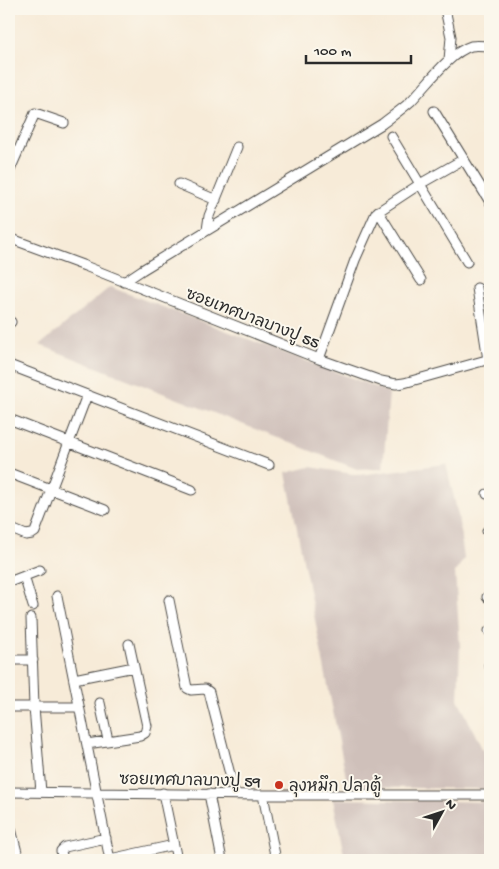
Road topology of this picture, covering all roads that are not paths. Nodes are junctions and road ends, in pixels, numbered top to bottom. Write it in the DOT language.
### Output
graph roads {
  1 [pos="445,9"];
  2 [pos="490,46"];
  3 [pos="449,60"];
  4 [pos="434,111"];
  5 [pos="64,122"];
  6 [pos="391,136"];
  7 [pos="237,147"];
  8 [pos="464,159"];
  9 [pos="9,172"];
  10 [pos="179,184"];
  11 [pos="420,184"];
  12 [pos="216,200"];
  13 [pos="490,202"];
  14 [pos="378,212"];
  15 [pos="207,230"];
  16 [pos="9,240"];
  17 [pos="467,262"];
  18 [pos="420,280"];
  19 [pos="124,282"];
  20 [pos="477,288"];
  21 [pos="319,359"];
  22 [pos="489,359"];
  23 [pos="9,365"];
  24 [pos="87,395"];
  25 [pos="9,419"];
  26 [pos="69,442"];
  27 [pos="270,465"];
  28 [pos="9,473"];
  29 [pos="51,489"];
  30 [pos="192,490"];
  31 [pos="105,510"];
  32 [pos="9,528"];
  33 [pos="40,570"];
  34 [pos="24,576"];
  35 [pos="9,582"];
  36 [pos="57,596"];
  37 [pos="169,600"];
  38 [pos="32,606"];
  39 [pos="31,618"];
  40 [pos="129,644"];
  41 [pos="9,660"];
  42 [pos="33,660"];
  43 [pos="134,667"];
  44 [pos="74,679"];
  45 [pos="100,703"];
  46 [pos="79,706"];
  47 [pos="9,707"];
  48 [pos="34,707"];
  49 [pos="108,740"];
  50 [pos="87,744"];
  51 [pos="9,792"];
  52 [pos="41,792"];
  53 [pos="96,793"];
  54 [pos="163,794"];
  55 [pos="209,794"];
  56 [pos="235,794"];
  57 [pos="263,795"];
  58 [pos="490,795"];
  59 [pos="9,821"];
  60 [pos="106,838"];
  61 [pos="174,845"];
  62 [pos="144,856"];
  63 [pos="19,860"];
  64 [pos="63,860"];
  65 [pos="110,860"];
  66 [pos="177,860"];
  67 [pos="222,860"];
  68 [pos="276,860"];
  1 -- 3 [label="street"];
  2 -- 3 [label="street"];
  3 -- 15 [label="street"];
  4 -- 8 [label="street"];
  5 -- 9 [label="street"];
  6 -- 11 [label="street"];
  7 -- 12 [label="street"];
  8 -- 11 [label="street"];
  8 -- 13 [label="street"];
  10 -- 12 [label="street"];
  11 -- 14 [label="street"];
  11 -- 17 [label="street"];
  12 -- 15 [label="street"];
  14 -- 18 [label="street"];
  14 -- 21 [label="street"];
  15 -- 19 [label="street"];
  16 -- 19 [label="street, ซอยเทศบาลบางปู 55"];
  19 -- 21 [label="street, ซอยเทศบาลบางปู 55"];
  20 -- 22 [label="street"];
  21 -- 22 [label="street, ซอยเทศบาลบางปู 55"];
  23 -- 24 [label="street"];
  24 -- 26 [label="street"];
  24 -- 27 [label="street"];
  25 -- 26 [label="street"];
  26 -- 29 [label="street"];
  26 -- 30 [label="street"];
  28 -- 29 [label="street"];
  29 -- 31 [label="street"];
  29 -- 32 [label="street"];
  33 -- 34 [label="street"];
  34 -- 35 [label="street"];
  34 -- 38 [label="street"];
  36 -- 44 [label="street"];
  37 -- 56 [label="street"];
  39 -- 42 [label="street"];
  40 -- 43 [label="street"];
  41 -- 42 [label="street"];
  42 -- 48 [label="street"];
  43 -- 44 [label="street"];
  43 -- 49 [label="street"];
  44 -- 46 [label="street"];
  45 -- 49 [label="street"];
  46 -- 48 [label="street"];
  46 -- 50 [label="street"];
  47 -- 48 [label="street"];
  48 -- 52 [label="street"];
  49 -- 50 [label="street"];
  50 -- 53 [label="street"];
  51 -- 52 [label="street, ซอยเทศบาลบางปู 59"];
  52 -- 53 [label="street, ซอยเทศบาลบางปู 59"];
  53 -- 54 [label="street, ซอยเทศบาลบางปู 59"];
  53 -- 60 [label="street"];
  54 -- 55 [label="street, ซอยเทศบาลบางปู 59"];
  54 -- 61 [label="street"];
  55 -- 56 [label="street, ซอยเทศบาลบางปู 59"];
  55 -- 67 [label="street"];
  56 -- 57 [label="street, ซอยเทศบาลบางปู 59"];
  57 -- 58 [label="street, ซอยเทศบาลบางปู 59"];
  57 -- 68 [label="street"];
  59 -- 63 [label="street"];
  60 -- 64 [label="street"];
  60 -- 65 [label="street"];
  61 -- 62 [label="street"];
  61 -- 66 [label="street"];
  62 -- 65 [label="street"];
}
